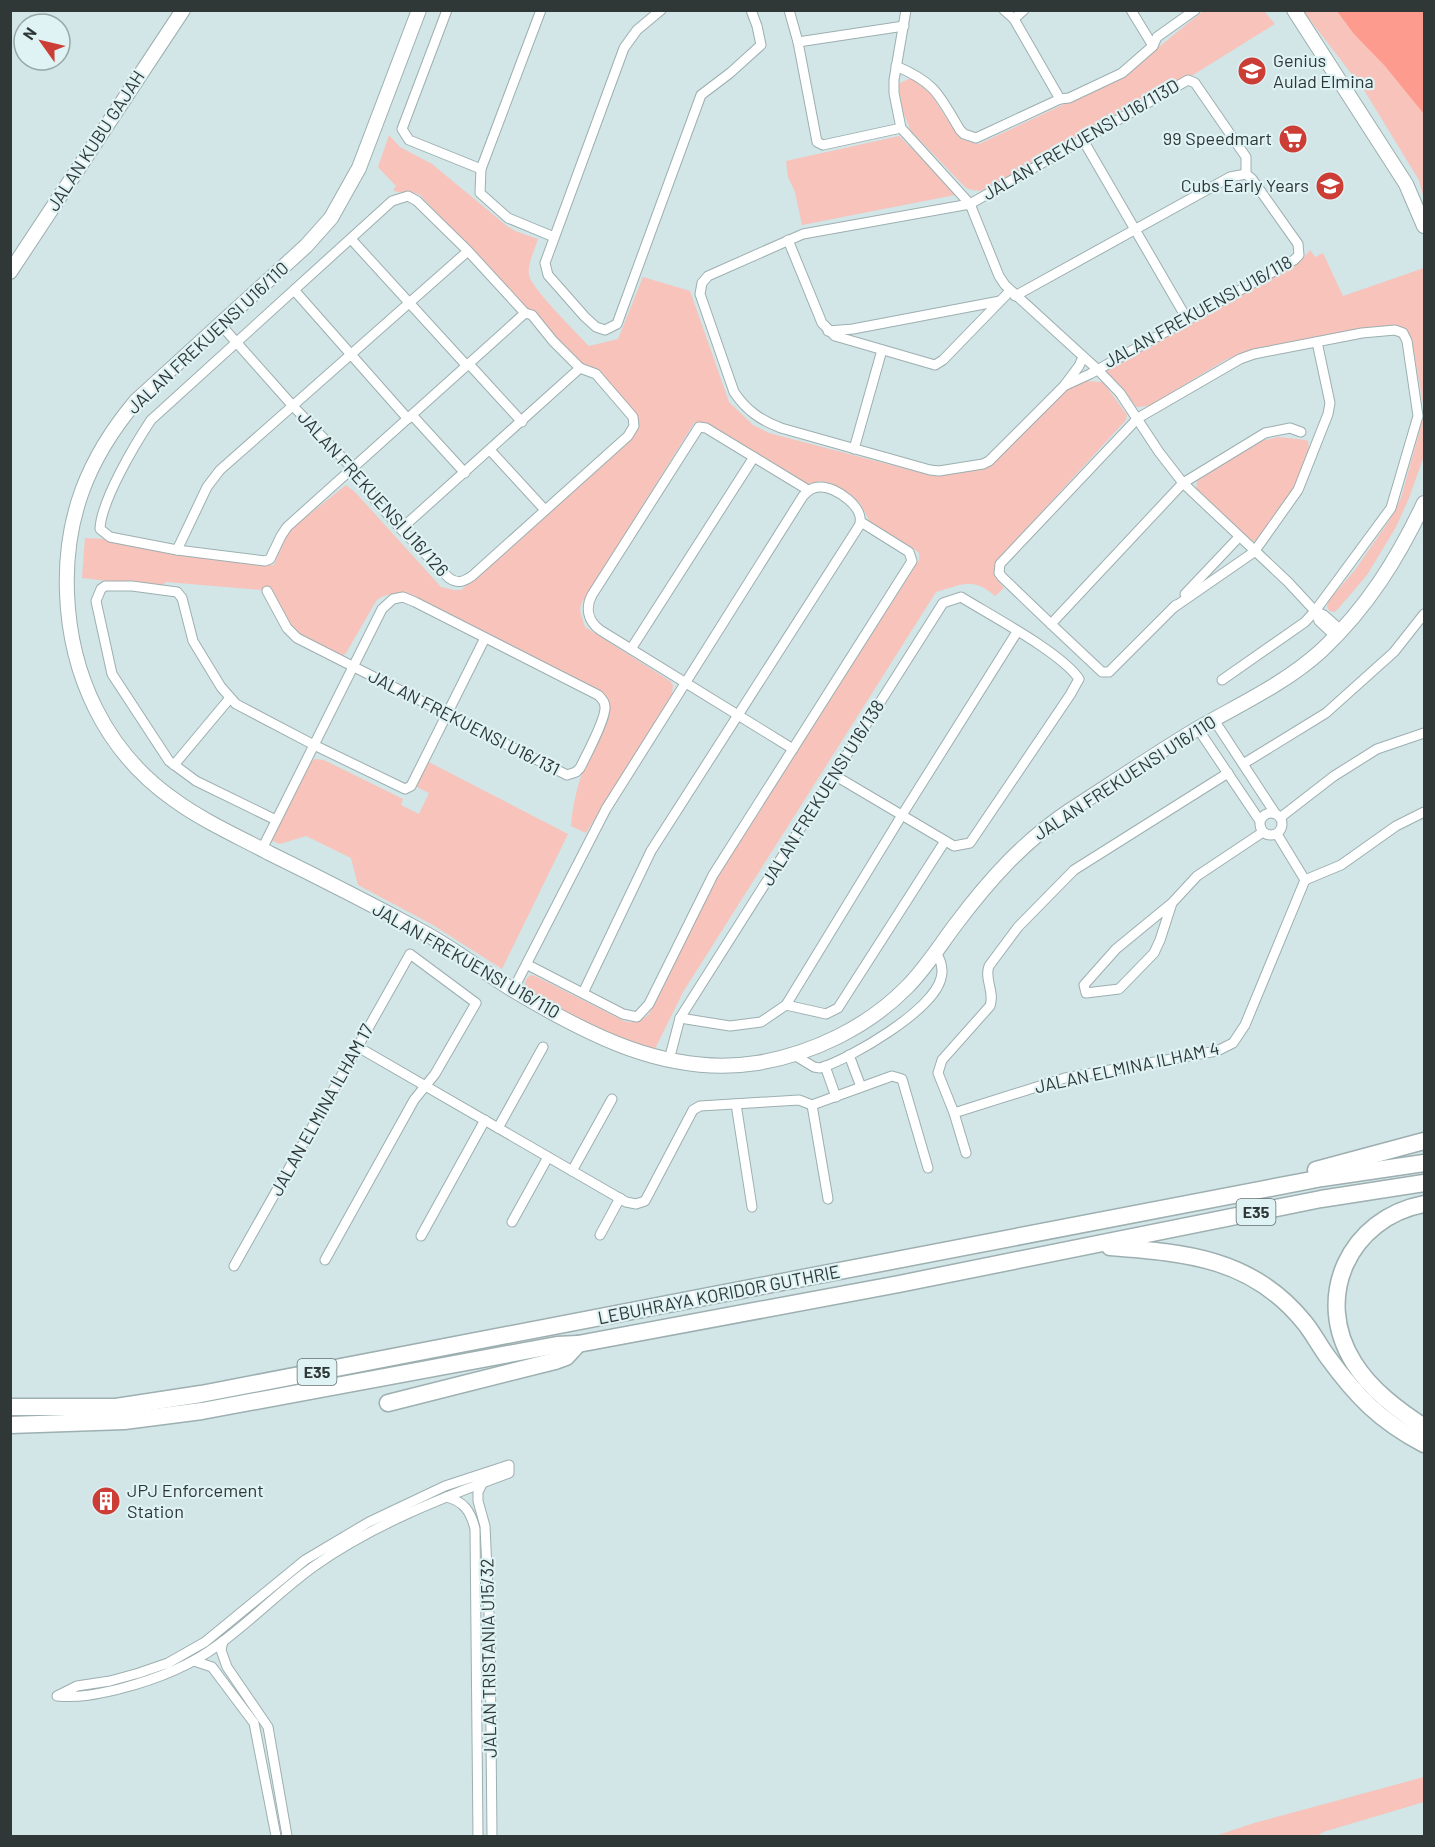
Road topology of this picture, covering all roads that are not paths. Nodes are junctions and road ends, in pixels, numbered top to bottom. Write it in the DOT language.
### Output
graph roads {
  1 [pos="183,10"];
  2 [pos="419,10"];
  3 [pos="447,10"];
  4 [pos="541,10"];
  5 [pos="661,10"];
  6 [pos="751,10"];
  7 [pos="789,10"];
  8 [pos="906,10"];
  9 [pos="1004,10"];
  10 [pos="1024,10"];
  11 [pos="1131,10"];
  12 [pos="1194,10"];
  13 [pos="1294,10"];
  14 [pos="1014,19"];
  15 [pos="903,26"];
  16 [pos="798,42"];
  17 [pos="1153,46"];
  18 [pos="896,66"];
  19 [pos="1060,99"];
  20 [pos="901,128"];
  21 [pos="1083,140"];
  22 [pos="481,169"];
  23 [pos="1246,174"];
  24 [pos="970,204"];
  25 [pos="1425,226"];
  26 [pos="1135,230"];
  27 [pos="554,237"];
  28 [pos="351,240"];
  29 [pos="788,240"];
  30 [pos="468,251"];
  31 [pos="10,272"];
  32 [pos="294,290"];
  33 [pos="1013,294"];
  34 [pos="1000,301"];
  35 [pos="410,303"];
  36 [pos="525,313"];
  37 [pos="1186,319"];
  38 [pos="221,325"];
  39 [pos="828,331"];
  40 [pos="237,342"];
  41 [pos="1317,342"];
  42 [pos="882,350"];
  43 [pos="351,354"];
  44 [pos="1083,357"];
  45 [pos="468,365"];
  46 [pos="580,368"];
  47 [pos="1097,369"];
  48 [pos="1064,386"];
  49 [pos="292,405"];
  50 [pos="410,417"];
  51 [pos="1138,418"];
  52 [pos="522,422"];
  53 [pos="1301,432"];
  54 [pos="854,449"];
  55 [pos="490,450"];
  56 [pos="754,457"];
  57 [pos="352,468"];
  58 [pos="465,473"];
  59 [pos="1183,483"];
  60 [pos="808,490"];
  61 [pos="1425,503"];
  62 [pos="545,510"];
  63 [pos="861,522"];
  64 [pos="401,529"];
  65 [pos="1239,537"];
  66 [pos="177,550"];
  67 [pos="1254,552"];
  68 [pos="267,591"];
  69 [pos="1173,608"];
  70 [pos="1315,611"];
  71 [pos="1425,614"];
  72 [pos="1051,624"];
  73 [pos="1017,632"];
  74 [pos="1338,633"];
  75 [pos="485,638"];
  76 [pos="631,650"];
  77 [pos="353,667"];
  78 [pos="1222,680"];
  79 [pos="684,683"];
  80 [pos="230,698"];
  81 [pos="447,714"];
  82 [pos="737,716"];
  83 [pos="1214,720"];
  84 [pos="1198,729"];
  85 [pos="1423,732"];
  86 [pos="314,745"];
  87 [pos="793,749"];
  88 [pos="1243,764"];
  89 [pos="174,765"];
  90 [pos="1228,773"];
  91 [pos="834,775"];
  92 [pos="1425,812"];
  93 [pos="902,815"];
  94 [pos="1278,815"];
  95 [pos="276,820"];
  96 [pos="1260,821"];
  97 [pos="1263,832"];
  98 [pos="1277,834"];
  99 [pos="945,841"];
  100 [pos="262,849"];
  101 [pos="1305,880"];
  102 [pos="1172,903"];
  103 [pos="936,951"];
  104 [pos="528,965"];
  105 [pos="513,990"];
  106 [pos="583,993"];
  107 [pos="786,1005"];
  108 [pos="680,1018"];
  109 [pos="358,1047"];
  110 [pos="543,1047"];
  111 [pos="794,1055"];
  112 [pos="849,1055"];
  113 [pos="669,1060"];
  114 [pos="825,1066"];
  115 [pos="426,1086"];
  116 [pos="861,1088"];
  117 [pos="836,1096"];
  118 [pos="612,1099"];
  119 [pos="736,1104"];
  120 [pos="812,1105"];
  121 [pos="954,1113"];
  122 [pos="485,1120"];
  123 [pos="498,1128"];
  124 [pos="1425,1141"];
  125 [pos="966,1153"];
  126 [pos="548,1157"];
  127 [pos="1425,1163"];
  128 [pos="928,1168"];
  129 [pos="572,1171"];
  130 [pos="1425,1183"];
  131 [pos="620,1198"];
  132 [pos="828,1199"];
  133 [pos="1425,1204"];
  134 [pos="752,1207"];
  135 [pos="1158,1211"];
  136 [pos="512,1222"];
  137 [pos="600,1235"];
  138 [pos="421,1236"];
  139 [pos="1089,1246"];
  140 [pos="325,1260"];
  141 [pos="234,1266"];
  142 [pos="578,1344"];
  143 [pos="388,1402"];
  144 [pos="10,1407"];
  145 [pos="10,1425"];
  146 [pos="1425,1427"];
  147 [pos="1425,1444"];
  148 [pos="483,1482"];
  149 [pos="445,1496"];
  150 [pos="489,1599"];
  151 [pos="476,1600"];
  152 [pos="223,1641"];
  153 [pos="194,1661"];
  154 [pos="276,1836"];
  155 [pos="287,1836"];
  156 [pos="478,1836"];
  157 [pos="492,1836"];
  1 -- 31 [label="street, JALAN KUBU GAJAH"];
  2 -- 38 [label="street, JALAN FREKUENSI U16/110"];
  3 -- 22 [label="street"];
  4 -- 22 [label="street"];
  5 -- 27 [label="street"];
  6 -- 27 [label="street"];
  7 -- 16 [label="street"];
  8 -- 15 [label="street"];
  9 -- 14 [label="street"];
  10 -- 14 [label="street"];
  11 -- 17 [label="street"];
  12 -- 17 [label="street"];
  13 -- 25 [label="street"];
  14 -- 19 [label="street"];
  15 -- 16 [label="street"];
  15 -- 18 [label="street"];
  16 -- 20 [label="street"];
  17 -- 19 [label="street"];
  18 -- 19 [label="street"];
  18 -- 20 [label="street"];
  20 -- 24 [label="street"];
  21 -- 23 [label="street, JALAN FREKUENSI U16/113D"];
  21 -- 24 [label="street, JALAN FREKUENSI U16/113D"];
  21 -- 26 [label="street"];
  22 -- 27 [label="street"];
  23 -- 26 [label="street"];
  23 -- 37 [label="street, JALAN FREKUENSI U16/118"];
  24 -- 29 [label="street, JALAN FREKUENSI U16/113D"];
  24 -- 33 [label="street"];
  26 -- 33 [label="street"];
  26 -- 37 [label="street"];
  28 -- 30 [label="street"];
  28 -- 32 [label="street"];
  28 -- 35 [label="street"];
  29 -- 39 [label="street"];
  29 -- 54 [label="street, JALAN FREKUENSI U16/113D"];
  30 -- 35 [label="street"];
  30 -- 36 [label="street"];
  32 -- 40 [label="street"];
  32 -- 43 [label="street"];
  33 -- 34 [label="street"];
  33 -- 44 [label="street"];
  34 -- 39 [label="street"];
  34 -- 42 [label="street"];
  35 -- 43 [label="street"];
  35 -- 45 [label="street"];
  36 -- 45 [label="street"];
  36 -- 46 [label="street"];
  37 -- 47 [label="street, JALAN FREKUENSI U16/118"];
  38 -- 40 [label="street, JALAN FREKUENSI U16/126"];
  38 -- 100 [label="street, JALAN FREKUENSI U16/110"];
  39 -- 42 [label="street"];
  40 -- 49 [label="street, JALAN FREKUENSI U16/126"];
  40 -- 66 [label="street"];
  41 -- 51 [label="street"];
  41 -- 67 [label="street"];
  41 -- 70 [label="street"];
  42 -- 54 [label="street"];
  43 -- 49 [label="street"];
  43 -- 50 [label="street"];
  44 -- 47 [label="street"];
  44 -- 48 [label="street"];
  45 -- 50 [label="street"];
  45 -- 52 [label="street"];
  46 -- 52 [label="street"];
  46 -- 62 [label="street, JALAN FREKUENSI U16/126"];
  47 -- 48 [label="street, JALAN FREKUENSI U16/118"];
  47 -- 51 [label="street"];
  48 -- 54 [label="street"];
  49 -- 57 [label="street, JALAN FREKUENSI U16/126"];
  49 -- 66 [label="street"];
  50 -- 57 [label="street"];
  50 -- 58 [label="street"];
  51 -- 59 [label="street"];
  51 -- 72 [label="street"];
  52 -- 55 [label="street"];
  53 -- 59 [label="street"];
  55 -- 58 [label="street"];
  55 -- 62 [label="street"];
  56 -- 60 [label="street"];
  56 -- 76 [label="street"];
  56 -- 76 [label="street"];
  57 -- 64 [label="street, JALAN FREKUENSI U16/126"];
  57 -- 66 [label="street"];
  58 -- 64 [label="street"];
  59 -- 65 [label="street"];
  59 -- 72 [label="street"];
  60 -- 63 [label="street"];
  60 -- 79 [label="street"];
  61 -- 74 [label="street, JALAN FREKUENSI U16/110"];
  62 -- 64 [label="street, JALAN FREKUENSI U16/126"];
  63 -- 82 [label="street"];
  63 -- 87 [label="street"];
  65 -- 67 [label="street"];
  65 -- 69 [label="street"];
  67 -- 69 [label="street"];
  67 -- 70 [label="street"];
  68 -- 77 [label="street"];
  69 -- 72 [label="street"];
  70 -- 74 [label="street"];
  70 -- 78 [label="street"];
  71 -- 88 [label="street"];
  73 -- 91 [label="street, JALAN FREKUENSI U16/138"];
  73 -- 93 [label="street"];
  73 -- 99 [label="street"];
  74 -- 83 [label="street, JALAN FREKUENSI U16/110"];
  75 -- 77 [label="street, JALAN FREKUENSI U16/131"];
  75 -- 81 [label="street"];
  75 -- 81 [label="street, JALAN FREKUENSI U16/131"];
  76 -- 79 [label="street"];
  77 -- 81 [label="street, JALAN FREKUENSI U16/131"];
  77 -- 86 [label="street, JALAN FREKUENSI U16/131"];
  79 -- 82 [label="street"];
  79 -- 104 [label="street"];
  80 -- 86 [label="street"];
  80 -- 89 [label="street"];
  80 -- 89 [label="street"];
  81 -- 86 [label="street"];
  82 -- 87 [label="street"];
  82 -- 106 [label="street"];
  83 -- 84 [label="street, JALAN FREKUENSI U16/110"];
  83 -- 88 [label="street"];
  84 -- 90 [label="street"];
  84 -- 103 [label="street, JALAN FREKUENSI U16/110"];
  85 -- 94 [label="street"];
  86 -- 95 [label="street, JALAN FREKUENSI U16/131"];
  87 -- 106 [label="street"];
  88 -- 94 [label="street"];
  89 -- 95 [label="street"];
  90 -- 96 [label="street"];
  90 -- 121 [label="street"];
  91 -- 93 [label="street"];
  91 -- 108 [label="street, JALAN FREKUENSI U16/138"];
  92 -- 101 [label="street"];
  93 -- 99 [label="street"];
  93 -- 107 [label="street"];
  94 -- 96 [label="street"];
  94 -- 98 [label="street"];
  95 -- 100 [label="street, JALAN FREKUENSI U16/131"];
  96 -- 97 [label="street"];
  97 -- 98 [label="street"];
  97 -- 102 [label="street"];
  98 -- 101 [label="street"];
  99 -- 107 [label="street"];
  100 -- 105 [label="street, JALAN FREKUENSI U16/110"];
  101 -- 121 [label="street, JALAN ELMINA ILHAM 4"];
  102 -- 102 [label="street"];
  103 -- 111 [label="street, JALAN FREKUENSI U16/110"];
  103 -- 112 [label="street"];
  104 -- 105 [label="street"];
  104 -- 106 [label="street"];
  105 -- 113 [label="street, JALAN FREKUENSI U16/110"];
  107 -- 108 [label="street"];
  108 -- 113 [label="street, JALAN FREKUENSI U16/138"];
  109 -- 115 [label="street"];
  109 -- 115 [label="street, JALAN ELMINA ILHAM 17"];
  109 -- 141 [label="street, JALAN ELMINA ILHAM 17"];
  110 -- 123 [label="street"];
  111 -- 113 [label="street, JALAN FREKUENSI U16/110"];
  111 -- 114 [label="street"];
  112 -- 114 [label="street"];
  112 -- 116 [label="street"];
  114 -- 117 [label="street"];
  115 -- 122 [label="street"];
  115 -- 140 [label="street"];
  116 -- 117 [label="street"];
  116 -- 128 [label="street"];
  117 -- 120 [label="street"];
  118 -- 129 [label="street"];
  119 -- 120 [label="street"];
  119 -- 131 [label="street"];
  119 -- 134 [label="street"];
  120 -- 132 [label="street"];
  121 -- 125 [label="street"];
  122 -- 123 [label="street"];
  122 -- 138 [label="street"];
  123 -- 126 [label="street"];
  124 -- 135 [label="highway"];
  126 -- 129 [label="street"];
  126 -- 136 [label="street"];
  127 -- 135 [label="highway, LEBUHRAYA KORIDOR GUTHRIE / E35"];
  129 -- 131 [label="street"];
  130 -- 139 [label="highway, LEBUHRAYA KORIDOR GUTHRIE / E35"];
  131 -- 137 [label="street"];
  133 -- 146 [label="highway"];
  135 -- 144 [label="highway, LEBUHRAYA KORIDOR GUTHRIE / E35"];
  139 -- 142 [label="highway, LEBUHRAYA KORIDOR GUTHRIE / E35"];
  139 -- 147 [label="highway"];
  142 -- 143 [label="highway"];
  142 -- 145 [label="highway, LEBUHRAYA KORIDOR GUTHRIE / E35"];
  148 -- 149 [label="street"];
  148 -- 150 [label="street, JALAN TRISTANIA U15/32"];
  148 -- 153 [label="street"];
  149 -- 151 [label="street, JALAN TRISTANIA U15/32"];
  149 -- 152 [label="street"];
  150 -- 151 [label="street"];
  150 -- 157 [label="street, JALAN TRISTANIA U15/32"];
  151 -- 156 [label="street, JALAN TRISTANIA U15/32"];
  152 -- 153 [label="street"];
  152 -- 155 [label="street"];
  153 -- 154 [label="street"];
}
